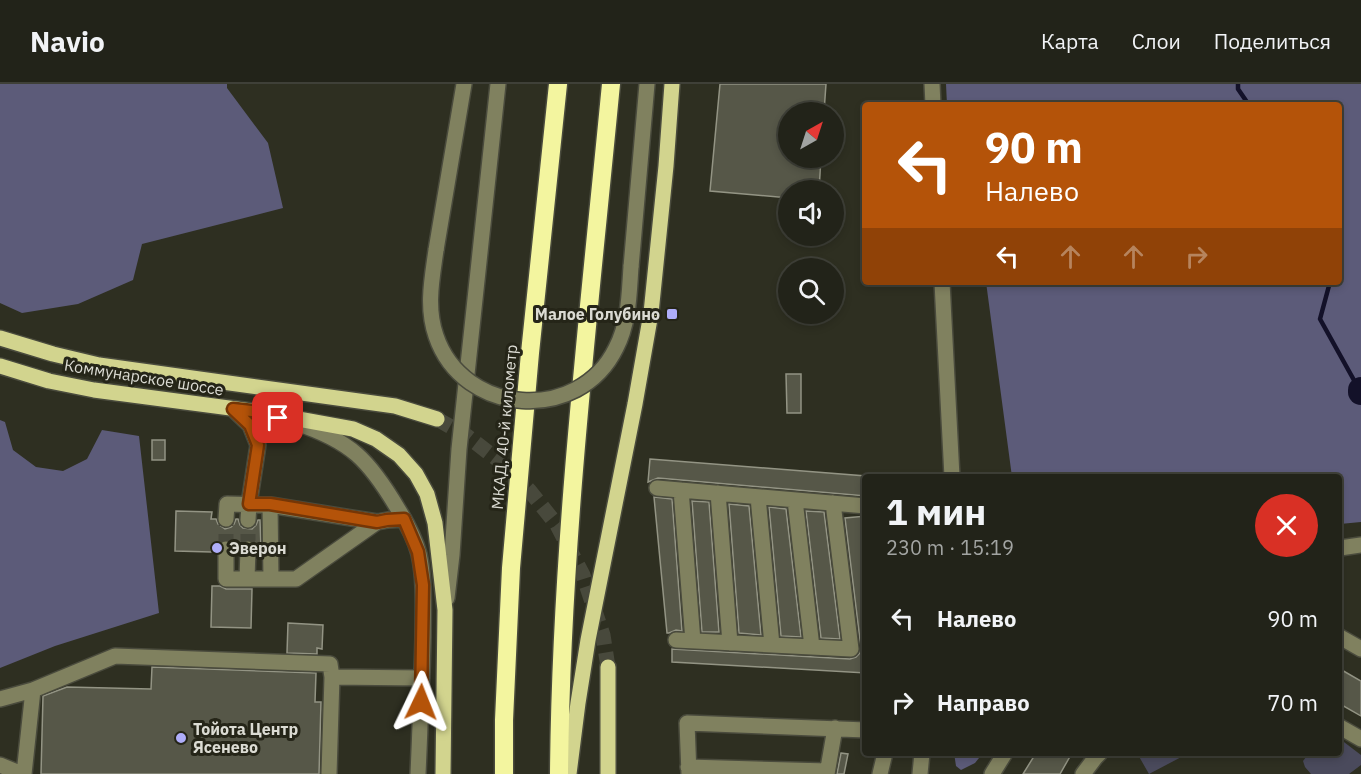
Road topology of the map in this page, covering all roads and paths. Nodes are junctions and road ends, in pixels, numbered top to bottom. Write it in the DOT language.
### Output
graph roads {
  1 [pos="464,84"];
  2 [pos="498,84"];
  3 [pos="558,84"];
  4 [pos="611,84"];
  5 [pos="647,84"];
  6 [pos="672,84"];
  7 [pos="932,84"];
  8 [pos="933,102"];
  9 [pos="942,285"];
  10 [pos="0,338"];
  11 [pos="0,366"];
  12 [pos="233,409"];
  13 [pos="260,412"];
  14 [pos="437,419"];
  15 [pos="952,474"];
  16 [pos="657,488"];
  17 [pos="681,490"];
  18 [pos="718,493"];
  19 [pos="758,497"];
  20 [pos="795,500"];
  21 [pos="833,503"];
  22 [pos="270,504"];
  23 [pos="862,506"];
  24 [pos="248,512"];
  25 [pos="226,519"];
  26 [pos="404,519"];
  27 [pos="377,522"];
  28 [pos="1361,545"];
  29 [pos="1342,548"];
  30 [pos="226,549"];
  31 [pos="248,549"];
  32 [pos="248,579"];
  33 [pos="271,579"];
  34 [pos="445,610"];
  35 [pos="1342,638"];
  36 [pos="676,640"];
  37 [pos="693,640"];
  38 [pos="730,642"];
  39 [pos="772,645"];
  40 [pos="812,647"];
  41 [pos="1361,648"];
  42 [pos="608,667"];
  43 [pos="332,677"];
  44 [pos="422,678"];
  45 [pos="33,690"];
  46 [pos="0,699"];
  47 [pos="836,728"];
  48 [pos="1342,728"];
  49 [pos="862,730"];
  50 [pos="1361,739"];
  51 [pos="884,756"];
  52 [pos="922,756"];
  53 [pos="1003,756"];
  54 [pos="1097,756"];
  55 [pos="0,765"];
  56 [pos="688,770"];
  57 [pos="827,772"];
  58 [pos="23,774"];
  59 [pos="329,774"];
  60 [pos="418,774"];
  61 [pos="443,774"];
  62 [pos="504,774"];
  63 [pos="559,774"];
  64 [pos="569,774"];
  65 [pos="608,774"];
  66 [pos="880,774"];
  67 [pos="920,774"];
  68 [pos="993,774"];
  69 [pos="1083,774"];
  1 -- 5 [label="street, bridge"];
  2 -- 34 [label="street"];
  3 -- 62 [label="highway, МКАД, 40-й километр"];
  4 -- 63 [label="highway"];
  6 -- 64 [label="main road"];
  7 -- 8 [label="street"];
  9 -- 15 [label="street"];
  10 -- 14 [label="main road, Коммунарское шоссе"];
  11 -- 12 [label="main road, Коммунарское шоссе"];
  12 -- 13 [label="main road, Коммунарское шоссе"];
  12 -- 24 [label="street"];
  13 -- 26 [label="street"];
  13 -- 34 [label="main road, Коммунарское шоссе"];
  16 -- 17 [label="street"];
  17 -- 18 [label="street"];
  17 -- 37 [label="street"];
  18 -- 19 [label="street"];
  18 -- 38 [label="street"];
  19 -- 20 [label="street"];
  19 -- 39 [label="street"];
  20 -- 21 [label="street"];
  20 -- 40 [label="street"];
  21 -- 23 [label="street"];
  21 -- 40 [label="street"];
  22 -- 24 [label="street"];
  22 -- 27 [label="street"];
  22 -- 33 [label="street"];
  24 -- 25 [label="street"];
  26 -- 27 [label="street"];
  26 -- 44 [label="street"];
  27 -- 33 [label="street"];
  28 -- 29 [label="street"];
  30 -- 32 [label="street"];
  31 -- 32 [label="street"];
  32 -- 33 [label="street"];
  34 -- 61 [label="main road, Коммунарское шоссе"];
  35 -- 41 [label="street"];
  36 -- 37 [label="street"];
  37 -- 38 [label="street"];
  38 -- 39 [label="street"];
  39 -- 40 [label="street"];
  42 -- 65 [label="main road"];
  43 -- 44 [label="street"];
  43 -- 45 [label="street"];
  43 -- 59 [label="street"];
  44 -- 60 [label="street"];
  45 -- 46 [label="street"];
  45 -- 58 [label="street"];
  47 -- 49 [label="street"];
  47 -- 56 [label="street"];
  47 -- 57 [label="street"];
  48 -- 50 [label="street"];
  51 -- 66 [label="street"];
  52 -- 67 [label="street"];
  53 -- 68 [label="street"];
  54 -- 69 [label="street"];
  55 -- 58 [label="street"];
  56 -- 57 [label="street"];
}
